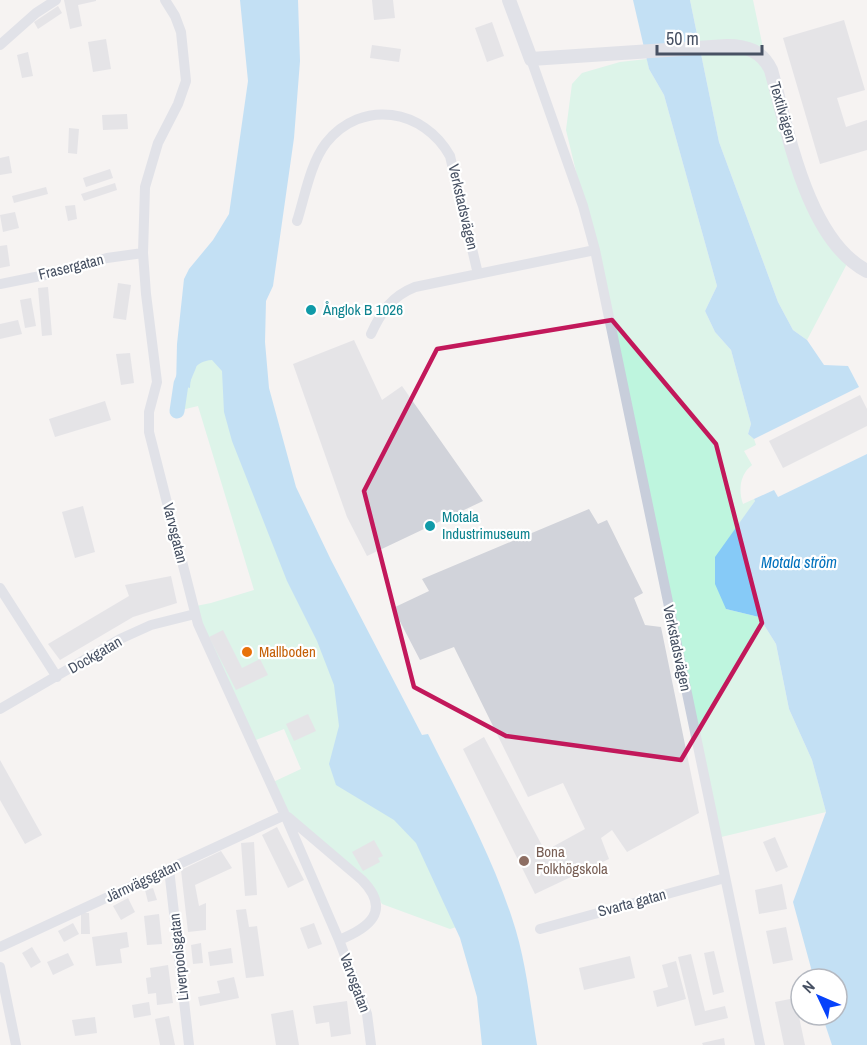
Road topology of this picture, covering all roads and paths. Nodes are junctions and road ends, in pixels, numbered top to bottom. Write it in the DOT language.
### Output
graph roads {
  1 [pos="56,0"];
  2 [pos="165,0"];
  3 [pos="509,0"];
  4 [pos="0,45"];
  5 [pos="531,59"];
  6 [pos="297,221"];
  7 [pos="595,250"];
  8 [pos="143,253"];
  9 [pos="867,271"];
  10 [pos="478,274"];
  11 [pos="0,284"];
  12 [pos="372,334"];
  13 [pos="0,588"];
  14 [pos="195,614"];
  15 [pos="57,676"];
  16 [pos="0,709"];
  17 [pos="285,815"];
  18 [pos="169,869"];
  19 [pos="725,878"];
  20 [pos="540,929"];
  21 [pos="339,940"];
  22 [pos="0,947"];
  23 [pos="0,967"];
  24 [pos="16,1045"];
  25 [pos="189,1045"];
  26 [pos="371,1045"];
  27 [pos="760,1045"];
  1 -- 4 [label="street"];
  2 -- 8 [label="street, Varvsgatan"];
  3 -- 5 [label="street, Verkstadsvägen"];
  5 -- 7 [label="street, Verkstadsvägen"];
  5 -- 9 [label="street, Textilvägen"];
  6 -- 10 [label="street, Verkstadsvägen"];
  7 -- 10 [label="street"];
  7 -- 19 [label="street, Verkstadsvägen"];
  8 -- 11 [label="street, Frasergatan"];
  8 -- 14 [label="street, Varvsgatan"];
  10 -- 12 [label="street"];
  13 -- 15 [label="street"];
  14 -- 15 [label="street, Dockgatan"];
  14 -- 17 [label="street, Varvsgatan"];
  15 -- 16 [label="street, Dockgatan"];
  17 -- 18 [label="street, Järnvägsgatan"];
  17 -- 21 [label="street, Varvsgatan"];
  17 -- 21 [label="street"];
  18 -- 22 [label="street, Järnvägsgatan"];
  18 -- 25 [label="street, Liverpoolsgatan"];
  19 -- 20 [label="street, Svarta gatan"];
  19 -- 27 [label="street, Verkstadsvägen"];
  21 -- 26 [label="street, Varvsgatan"];
  23 -- 24 [label="street"];
}
